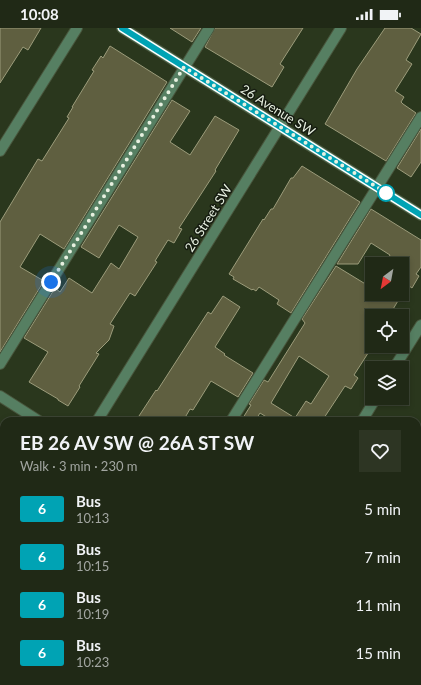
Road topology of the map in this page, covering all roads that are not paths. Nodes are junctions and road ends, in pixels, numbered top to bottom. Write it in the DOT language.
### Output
graph roads {
  1 [pos="77,28"];
  2 [pos="122,28"];
  3 [pos="209,28"];
  4 [pos="341,28"];
  5 [pos="184,67"];
  6 [pos="421,117"];
  7 [pos="280,127"];
  8 [pos="0,150"];
  9 [pos="377,188"];
  10 [pos="421,215"];
  11 [pos="421,325"];
  12 [pos="398,361"];
  13 [pos="0,364"];
  14 [pos="0,396"];
  15 [pos="372,405"];
  16 [pos="33,417"];
  17 [pos="99,417"];
  18 [pos="233,417"];
  19 [pos="364,417"];
  1 -- 8 [label="street"];
  2 -- 5 [label="street, 26 Avenue SW"];
  3 -- 5 [label="street"];
  4 -- 7 [label="street, 26 Street SW"];
  5 -- 7 [label="street, 26 Avenue SW"];
  5 -- 13 [label="street"];
  6 -- 9 [label="street"];
  7 -- 9 [label="street, 26 Avenue SW"];
  7 -- 17 [label="street, 26 Street SW"];
  9 -- 10 [label="street, 26 Avenue SW"];
  9 -- 18 [label="street"];
  11 -- 12 [label="street"];
  14 -- 16 [label="street"];
  15 -- 19 [label="street"];
}
